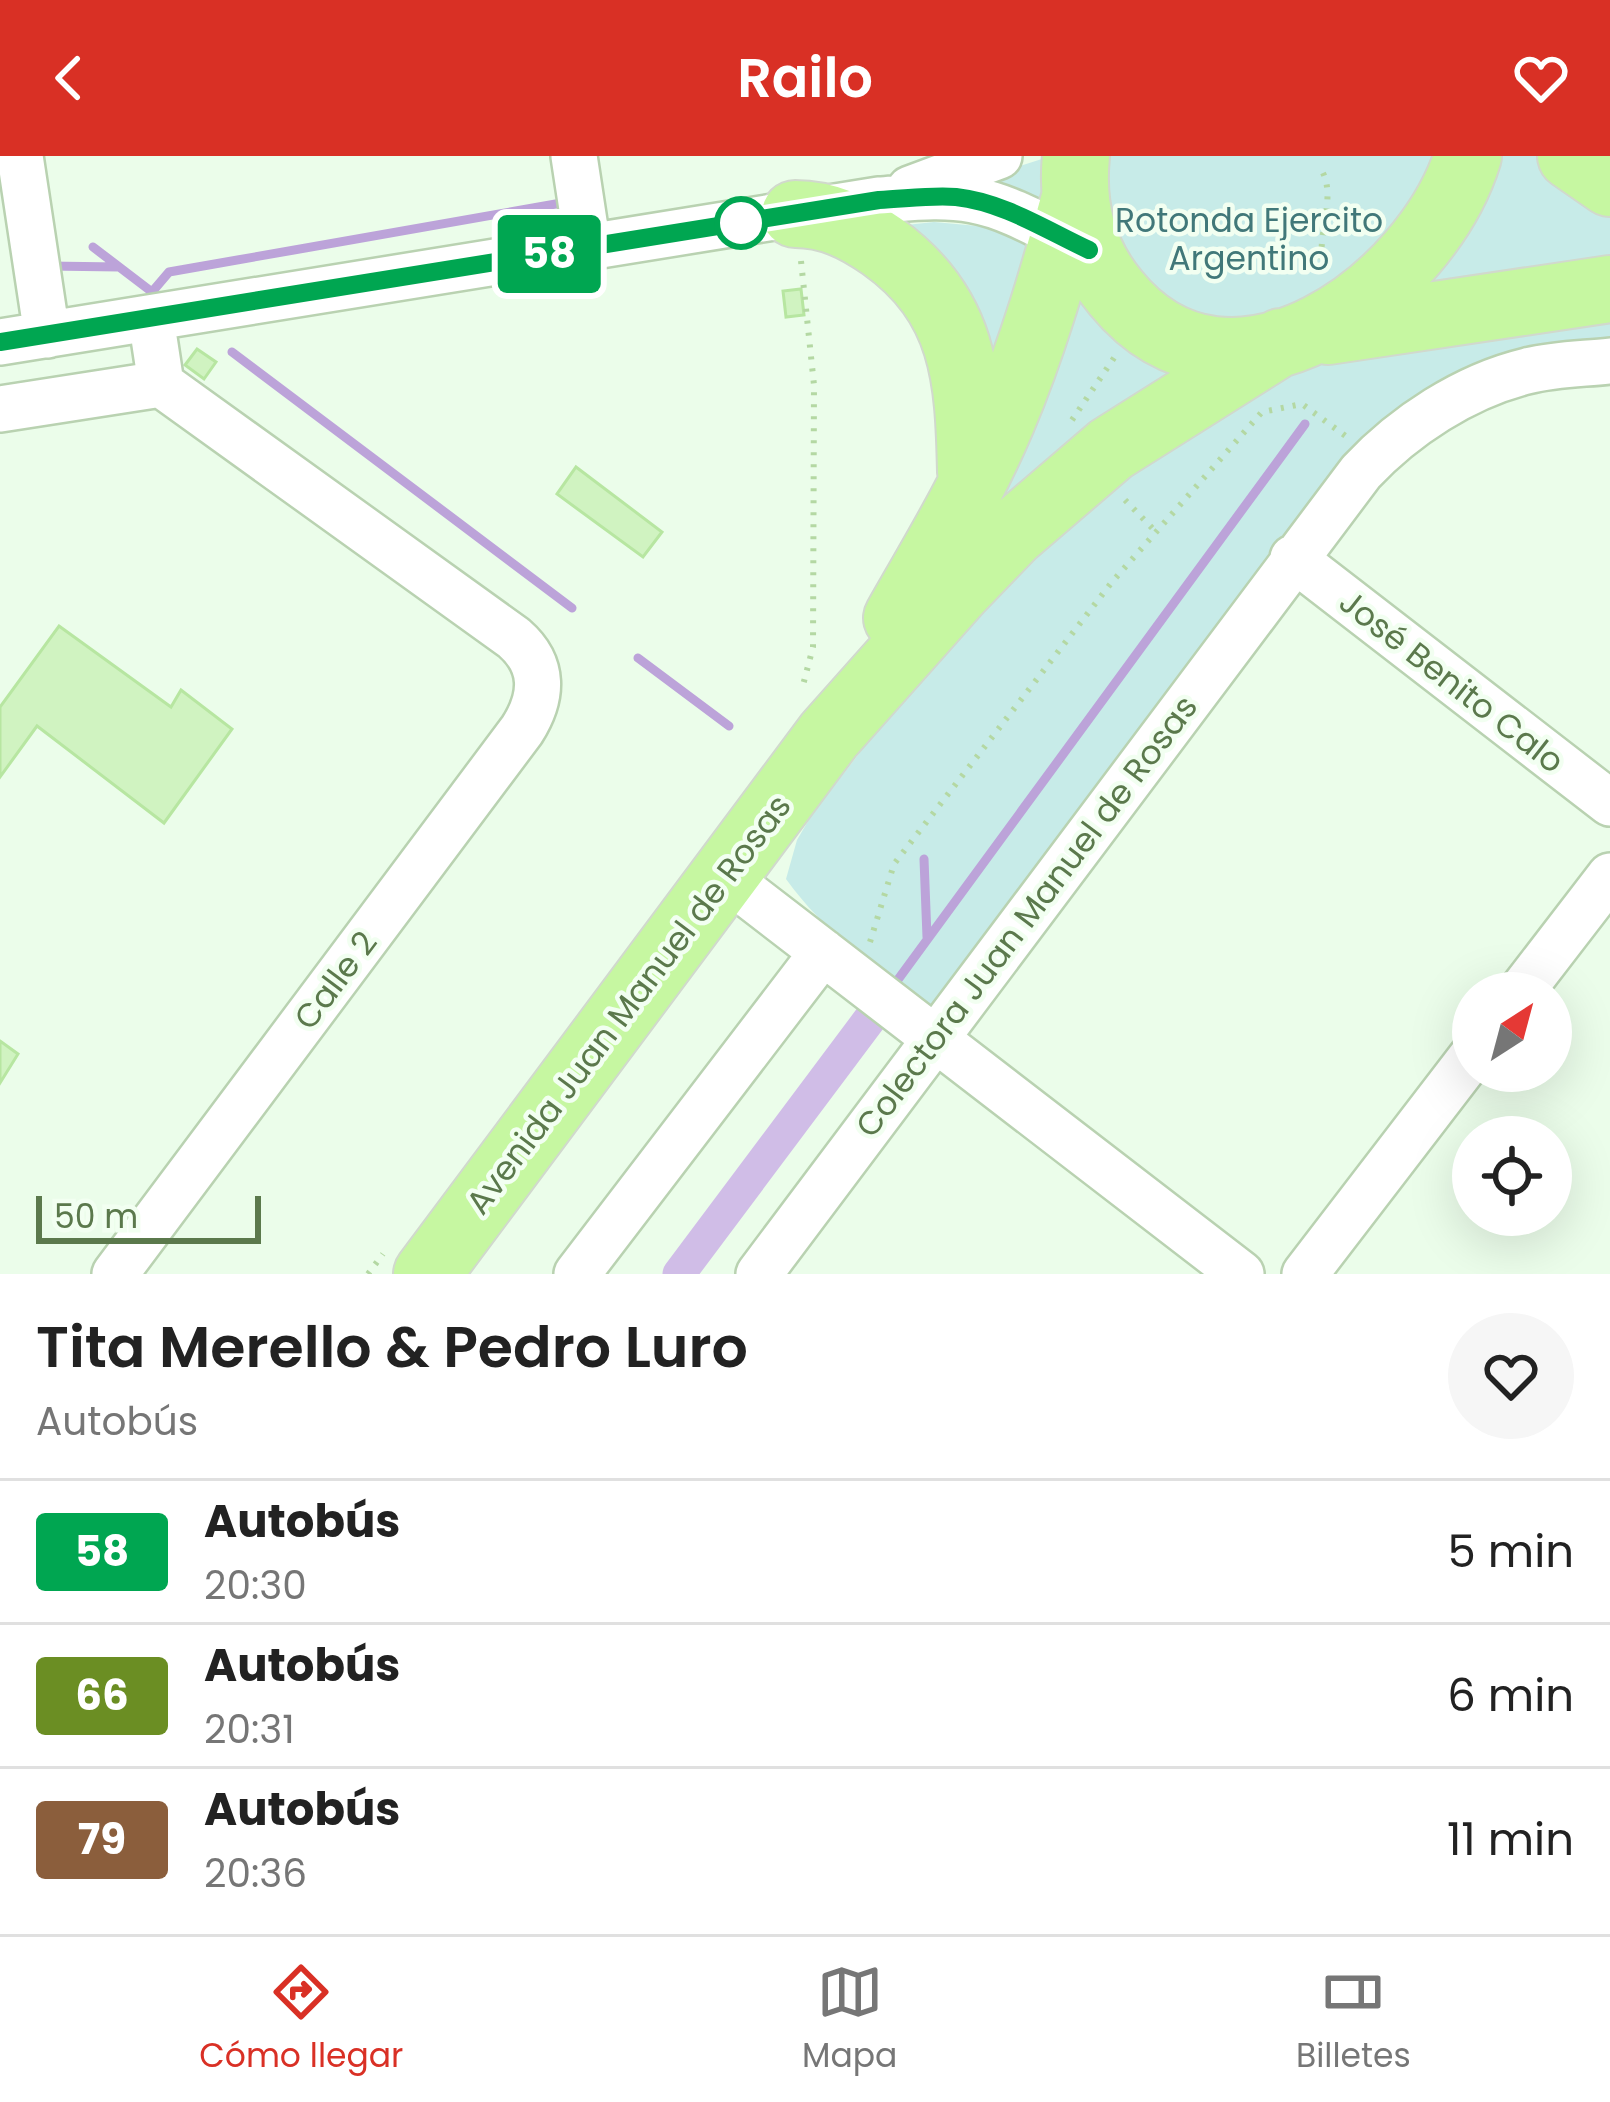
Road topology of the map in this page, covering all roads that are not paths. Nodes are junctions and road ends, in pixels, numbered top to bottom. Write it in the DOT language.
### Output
graph roads {
  1 [pos="20,156"];
  2 [pos="574,156"];
  3 [pos="999,156"];
  4 [pos="1468,156"];
  5 [pos="1571,156"];
  6 [pos="958,166"];
  7 [pos="1610,183"];
  8 [pos="879,200"];
  9 [pos="1076,210"];
  10 [pos="797,228"];
  11 [pos="587,248"];
  12 [pos="1610,290"];
  13 [pos="151,318"];
  14 [pos="1303,319"];
  15 [pos="46,335"];
  16 [pos="0,342"];
  17 [pos="1610,361"];
  18 [pos="161,384"];
  19 [pos="0,409"];
  20 [pos="971,484"];
  21 [pos="1293,558"];
  22 [pos="814,715"];
  23 [pos="1610,803"];
  24 [pos="724,876"];
  25 [pos="1610,876"];
  26 [pos="823,952"];
  27 [pos="1536,972"];
  28 [pos="935,1038"];
  29 [pos="1452,1081"];
  30 [pos="412,1255"];
  31 [pos="115,1274"];
  32 [pos="577,1274"];
  33 [pos="759,1274"];
  34 [pos="1241,1274"];
  35 [pos="1304,1274"];
  1 -- 15 [label="street"];
  2 -- 11 [label="street"];
  3 -- 6 [label="street"];
  4 -- 14 [label="highway, Avenida Juan Manuel de Rosas"];
  5 -- 7 [label="highway"];
  6 -- 8 [label="street"];
  8 -- 9 [label="street"];
  8 -- 10 [label="street"];
  9 -- 14 [label="highway"];
  9 -- 20 [label="highway, Avenida Juan Manuel de Rosas"];
  10 -- 11 [label="street"];
  10 -- 20 [label="highway"];
  11 -- 13 [label="street"];
  12 -- 14 [label="highway"];
  13 -- 15 [label="street"];
  13 -- 18 [label="street"];
  14 -- 22 [label="highway, Avenida Juan Manuel de Rosas"];
  15 -- 16 [label="street"];
  17 -- 21 [label="street, Colectora Juan Manuel de Rosas"];
  18 -- 19 [label="street"];
  18 -- 31 [label="street, Calle 2"];
  20 -- 22 [label="highway, Avenida Juan Manuel de Rosas"];
  21 -- 23 [label="street, José Benito Calo"];
  21 -- 28 [label="street, Colectora Juan Manuel de Rosas"];
  22 -- 24 [label="highway, Avenida Juan Manuel de Rosas"];
  24 -- 26 [label="street"];
  24 -- 30 [label="highway, Avenida Juan Manuel de Rosas"];
  25 -- 27 [label="street"];
  26 -- 28 [label="street"];
  26 -- 32 [label="street"];
  28 -- 33 [label="street, Colectora Juan Manuel de Rosas"];
  28 -- 34 [label="street"];
  29 -- 35 [label="street"];
}
